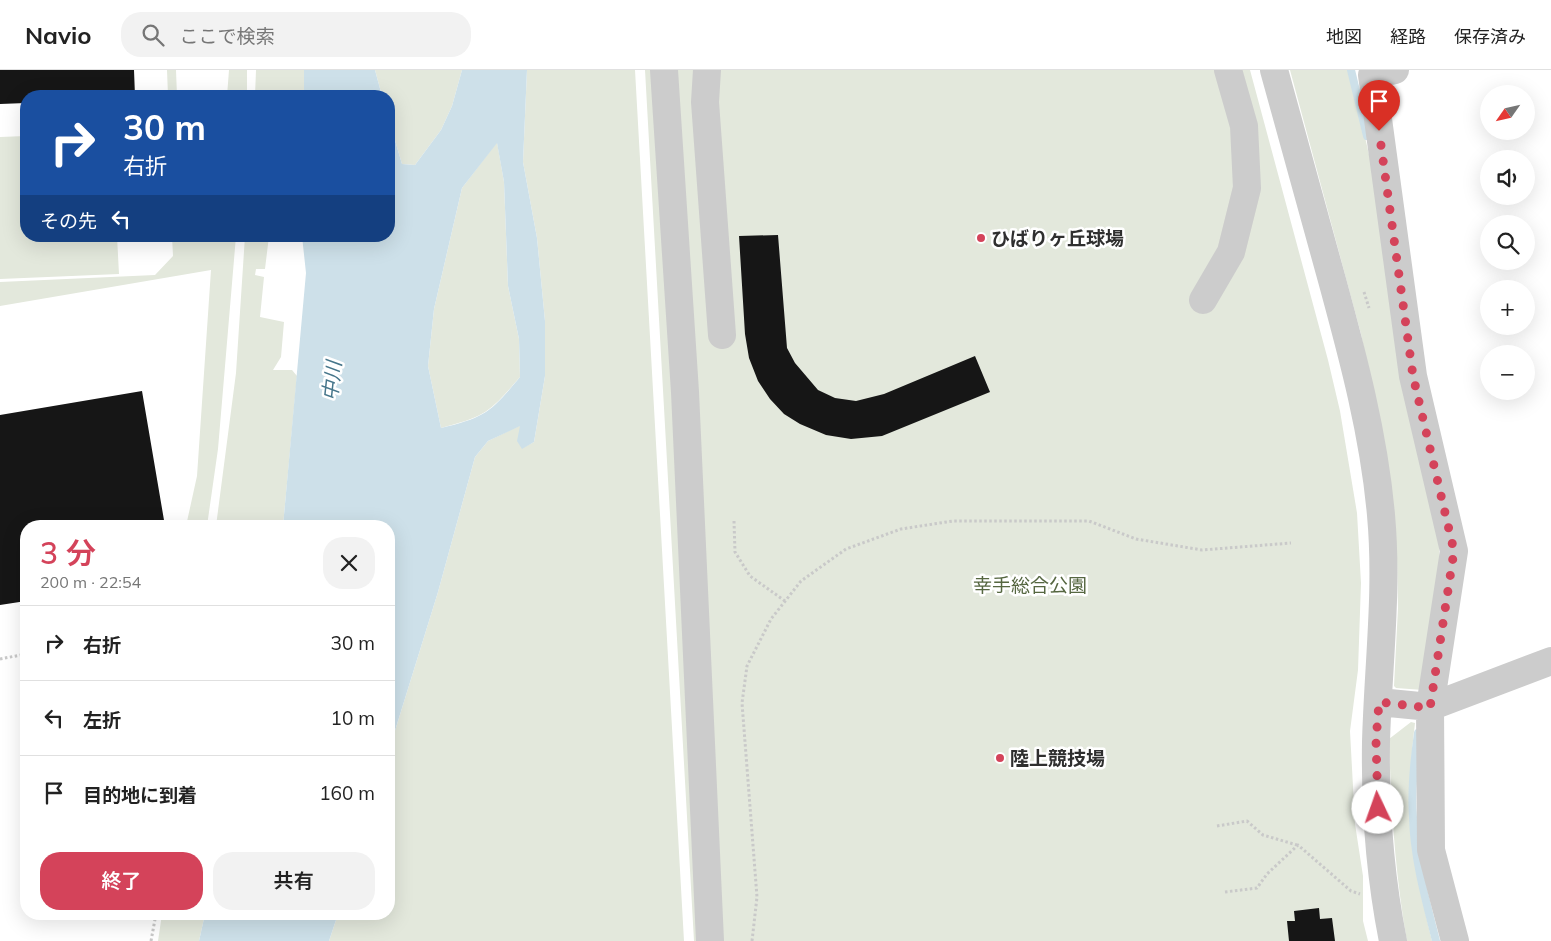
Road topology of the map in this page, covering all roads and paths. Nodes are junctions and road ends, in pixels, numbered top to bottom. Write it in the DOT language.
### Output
graph roads {
  1 [pos="664,70"];
  2 [pos="706,70"];
  3 [pos="1228,70"];
  4 [pos="1274,70"];
  5 [pos="1395,70"];
  6 [pos="1203,300"];
  7 [pos="722,335"];
  8 [pos="734,521"];
  9 [pos="1291,543"];
  10 [pos="785,601"];
  11 [pos="20,655"];
  12 [pos="0,659"];
  13 [pos="1551,661"];
  14 [pos="1379,702"];
  15 [pos="1430,708"];
  16 [pos="1217,826"];
  17 [pos="1298,845"];
  18 [pos="1225,892"];
  19 [pos="1363,896"];
  20 [pos="155,920"];
  21 [pos="152,941"];
  22 [pos="710,941"];
  23 [pos="752,941"];
  24 [pos="1393,941"];
  25 [pos="1456,941"];
  1 -- 22 [label="street"];
  2 -- 7 [label="street"];
  3 -- 6 [label="street"];
  4 -- 14 [label="street"];
  5 -- 15 [label="street"];
  8 -- 10 [label="path"];
  9 -- 10 [label="path"];
  10 -- 23 [label="path"];
  11 -- 12 [label="path"];
  13 -- 15 [label="street"];
  14 -- 15 [label="street"];
  14 -- 24 [label="street"];
  15 -- 25 [label="street"];
  16 -- 17 [label="path"];
  17 -- 18 [label="path"];
  17 -- 19 [label="path"];
  20 -- 21 [label="path"];
}
